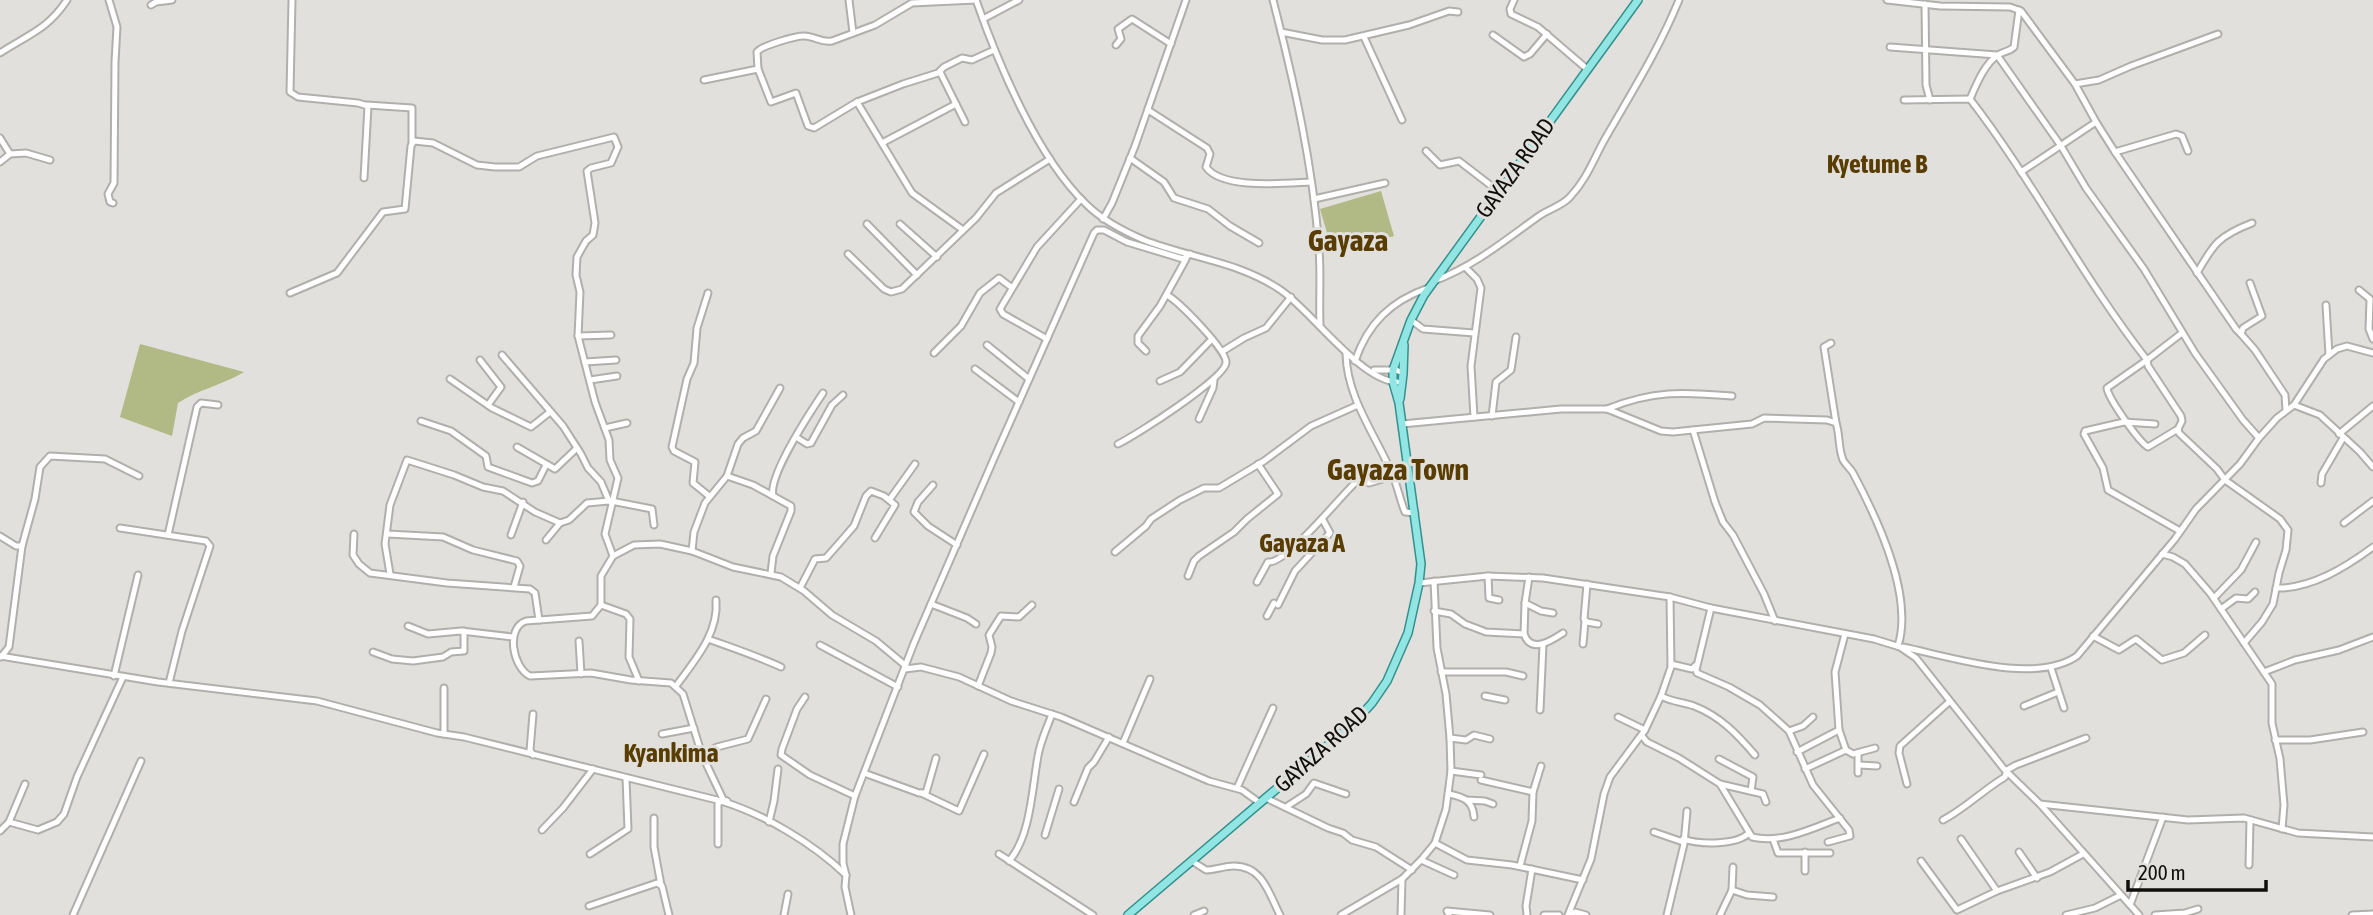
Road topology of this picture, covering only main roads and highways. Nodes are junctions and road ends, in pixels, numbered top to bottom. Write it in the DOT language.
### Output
graph roads {
  1 [pos="1638,0"];
  2 [pos="1403,342"];
  3 [pos="1399,403"];
  4 [pos="1128,915"];
  1 -- 2 [label="main road, GAYAZA ROAD"];
  2 -- 3 [label="main road, GAYAZA ROAD"];
  2 -- 3 [label="main road, GAYAZA ROAD"];
  3 -- 4 [label="main road, GAYAZA ROAD"];
}
